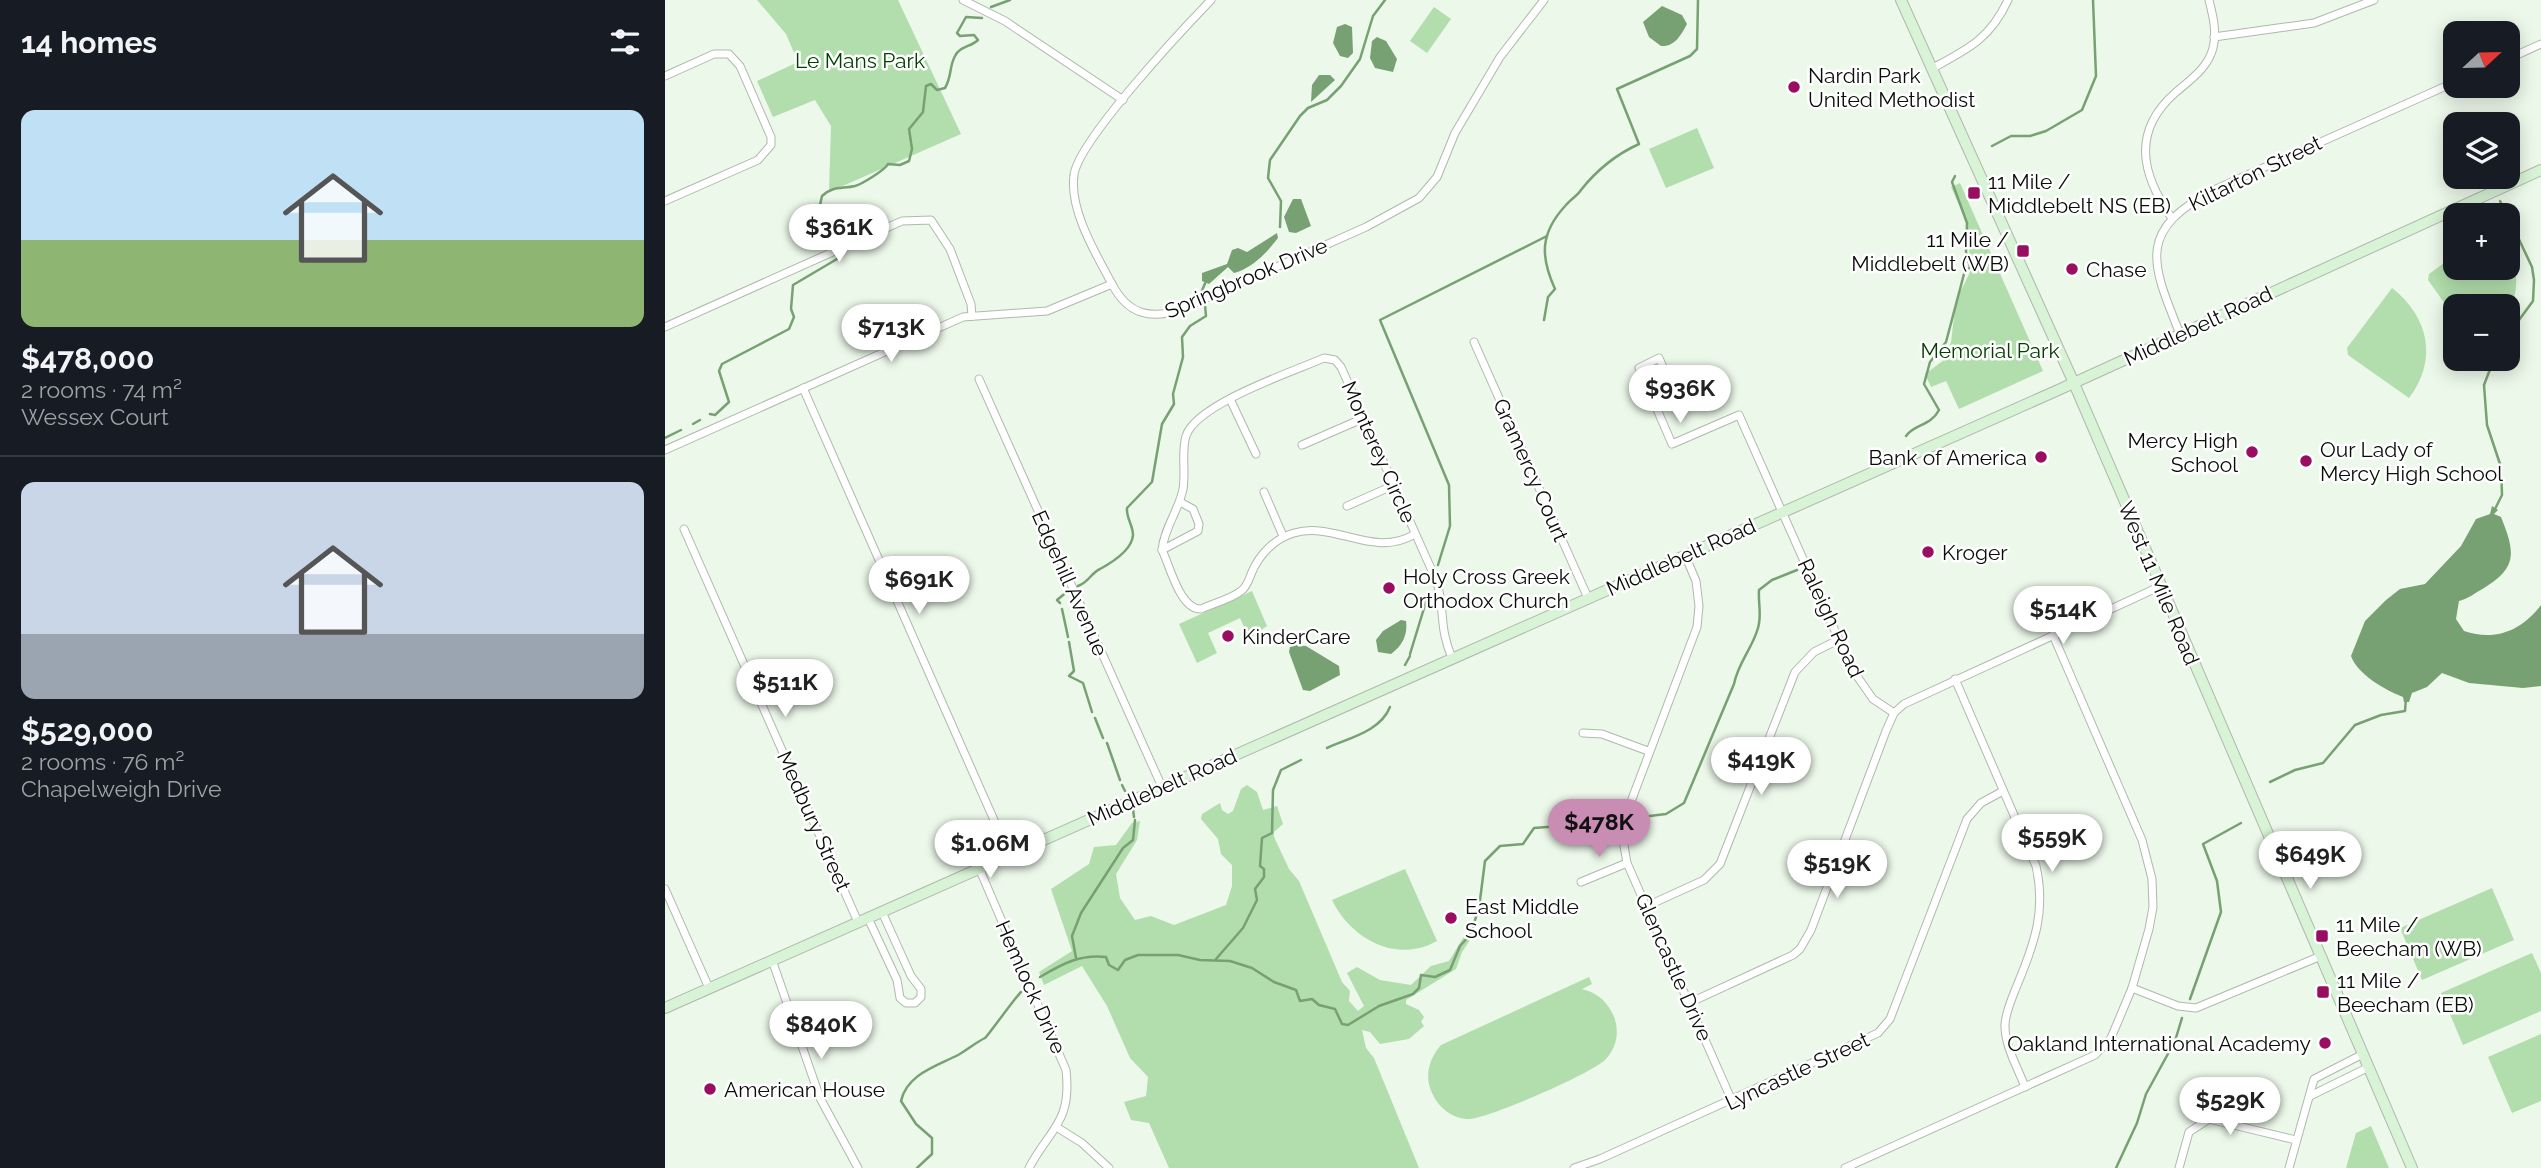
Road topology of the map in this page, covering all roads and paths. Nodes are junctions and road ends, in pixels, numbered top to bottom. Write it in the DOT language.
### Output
graph roads {
  1 [pos="963,0"];
  2 [pos="1211,0"];
  3 [pos="1543,0"];
  4 [pos="1901,0"];
  5 [pos="2008,0"];
  6 [pos="2209,0"];
  7 [pos="2374,0"];
  8 [pos="2214,37"];
  9 [pos="2541,44"];
  10 [pos="2520,54"];
  11 [pos="1931,69"];
  12 [pos="665,76"];
  13 [pos="2443,87"];
  14 [pos="1122,100"];
  15 [pos="2541,170"];
  16 [pos="665,201"];
  17 [pos="2171,218"];
  18 [pos="1112,284"];
  19 [pos="972,316"];
  20 [pos="665,327"];
  21 [pos="2180,334"];
  22 [pos="1474,342"];
  23 [pos="979,379"];
  24 [pos="2073,382"];
  25 [pos="803,388"];
  26 [pos="1230,399"];
  27 [pos="1653,400"];
  28 [pos="1364,418"];
  29 [pos="1302,445"];
  30 [pos="665,450"];
  31 [pos="1255,454"];
  32 [pos="1392,486"];
  33 [pos="1264,492"];
  34 [pos="1179,502"];
  35 [pos="1347,506"];
  36 [pos="1782,512"];
  37 [pos="684,529"];
  38 [pos="1415,534"];
  39 [pos="1283,536"];
  40 [pos="1162,550"];
  41 [pos="1685,555"];
  42 [pos="2161,586"];
  43 [pos="1588,598"];
  44 [pos="2053,635"];
  45 [pos="1838,640"];
  46 [pos="1453,658"];
  47 [pos="1955,680"];
  48 [pos="1894,713"];
  49 [pos="1583,733"];
  50 [pos="1648,751"];
  51 [pos="1161,787"];
  52 [pos="2003,791"];
  53 [pos="1009,854"];
  54 [pos="1627,863"];
  55 [pos="979,868"];
  56 [pos="1581,882"];
  57 [pos="665,889"];
  58 [pos="1647,905"];
  59 [pos="882,912"];
  60 [pos="863,920"];
  61 [pos="2321,956"];
  62 [pos="772,960"];
  63 [pos="709,988"];
  64 [pos="2132,988"];
  65 [pos="1689,1003"];
  66 [pos="665,1008"];
  67 [pos="2363,1054"];
  68 [pos="2369,1067"];
  69 [pos="2025,1087"];
  70 [pos="2311,1096"];
  71 [pos="1732,1101"];
  72 [pos="1058,1128"];
  73 [pos="2296,1140"];
  74 [pos="858,1168"];
  75 [pos="1029,1168"];
  76 [pos="1109,1168"];
  77 [pos="1574,1168"];
  78 [pos="1845,1168"];
  79 [pos="2179,1168"];
  80 [pos="2289,1168"];
  81 [pos="2412,1168"];
  1 -- 14 [label="street"];
  2 -- 14 [label="street, Springbrook Drive"];
  3 -- 18 [label="street, Springbrook Drive"];
  4 -- 11 [label="street, West 11 Mile Road"];
  5 -- 11 [label="street"];
  6 -- 8 [label="street"];
  7 -- 8 [label="street"];
  8 -- 17 [label="street"];
  9 -- 10 [label="street"];
  11 -- 24 [label="street, West 11 Mile Road"];
  12 -- 16 [label="street"];
  13 -- 17 [label="street, Kiltarton Street"];
  14 -- 18 [label="street, Springbrook Drive"];
  15 -- 21 [label="street, Middlebelt Road"];
  17 -- 21 [label="street, Kiltarton Street"];
  18 -- 19 [label="street"];
  19 -- 20 [label="street"];
  19 -- 25 [label="street"];
  21 -- 24 [label="street, Middlebelt Road"];
  22 -- 43 [label="street, Gramercy Court"];
  23 -- 51 [label="street, Edgehill Avenue"];
  24 -- 36 [label="street, Middlebelt Road"];
  24 -- 42 [label="street, West 11 Mile Road"];
  25 -- 30 [label="street"];
  25 -- 53 [label="street"];
  26 -- 28 [label="street, Monterey Circle"];
  26 -- 31 [label="street"];
  26 -- 34 [label="street, Monterey Circle"];
  27 -- 27 [label="street"];
  27 -- 36 [label="street, Raleigh Road"];
  28 -- 29 [label="street"];
  28 -- 32 [label="street, Monterey Circle"];
  32 -- 35 [label="street"];
  32 -- 38 [label="street, Monterey Circle"];
  33 -- 39 [label="street"];
  34 -- 40 [label="street, Monterey Circle"];
  34 -- 40 [label="street"];
  36 -- 41 [label="street, Middlebelt Road"];
  36 -- 45 [label="street, Raleigh Road"];
  37 -- 60 [label="street, Medbury Street"];
  38 -- 39 [label="street, Monterey Circle"];
  38 -- 46 [label="street, Monterey Circle"];
  39 -- 40 [label="street"];
  41 -- 43 [label="street, Middlebelt Road"];
  41 -- 50 [label="street, Glencastle Drive"];
  42 -- 44 [label="street"];
  42 -- 61 [label="street, West 11 Mile Road"];
  43 -- 46 [label="street, Middlebelt Road"];
  44 -- 47 [label="street"];
  44 -- 64 [label="street"];
  45 -- 48 [label="street, Raleigh Road"];
  45 -- 58 [label="street"];
  46 -- 51 [label="street, Middlebelt Road"];
  47 -- 48 [label="street"];
  47 -- 52 [label="street"];
  48 -- 65 [label="street"];
  49 -- 50 [label="street"];
  50 -- 54 [label="street, Glencastle Drive"];
  51 -- 53 [label="street, Middlebelt Road"];
  52 -- 69 [label="street"];
  52 -- 71 [label="street, Lyncastle Street"];
  53 -- 55 [label="street, Middlebelt Road"];
  54 -- 56 [label="street"];
  54 -- 58 [label="street, Glencastle Drive"];
  55 -- 59 [label="street, Middlebelt Road"];
  55 -- 72 [label="street, Hemlock Drive"];
  57 -- 63 [label="street"];
  58 -- 65 [label="street, Glencastle Drive"];
  59 -- 60 [label="street, Middlebelt Road"];
  59 -- 60 [label="street, Medbury Street"];
  60 -- 62 [label="street, Middlebelt Road"];
  61 -- 64 [label="street"];
  61 -- 67 [label="street, West 11 Mile Road"];
  62 -- 63 [label="street, Middlebelt Road"];
  62 -- 74 [label="street"];
  63 -- 66 [label="street, Middlebelt Road"];
  64 -- 69 [label="street"];
  65 -- 71 [label="street, Glencastle Drive"];
  67 -- 68 [label="street, West 11 Mile Road"];
  67 -- 70 [label="street"];
  68 -- 70 [label="street"];
  68 -- 81 [label="street, West 11 Mile Road"];
  69 -- 78 [label="street"];
  70 -- 73 [label="street"];
  71 -- 77 [label="street, Lyncastle Street"];
  72 -- 75 [label="street"];
  72 -- 76 [label="street"];
  73 -- 79 [label="street"];
  73 -- 80 [label="street"];
}
